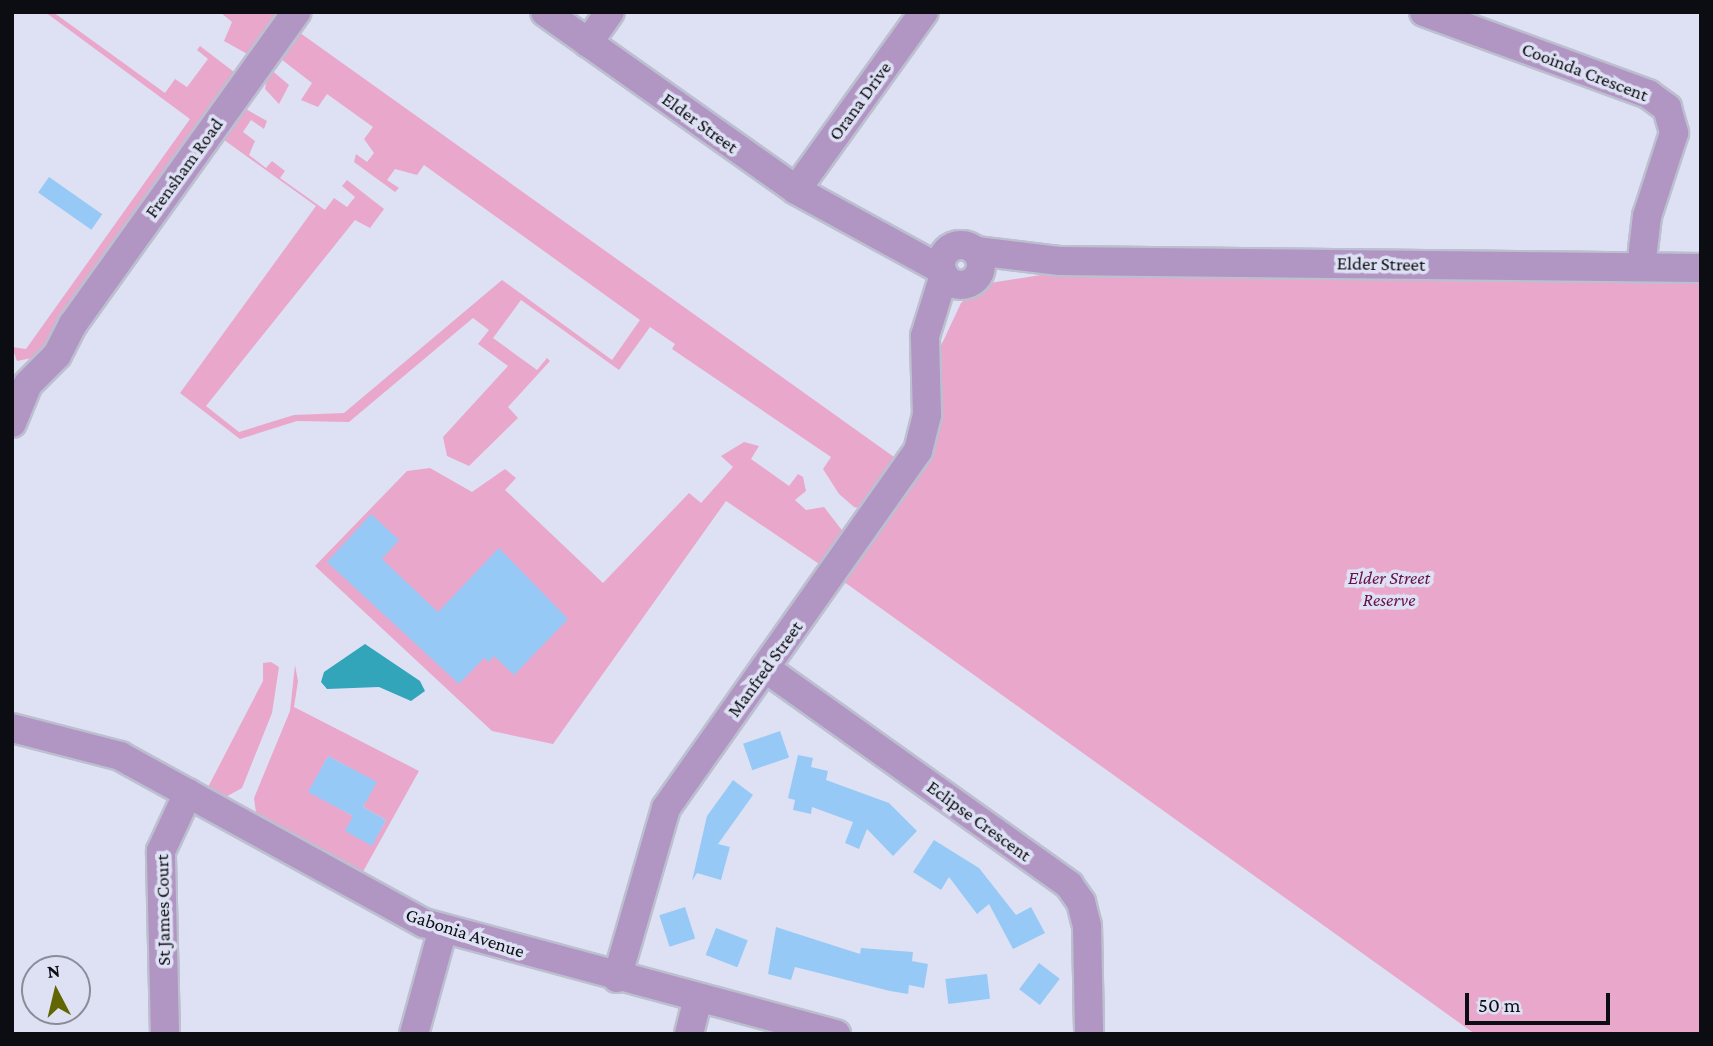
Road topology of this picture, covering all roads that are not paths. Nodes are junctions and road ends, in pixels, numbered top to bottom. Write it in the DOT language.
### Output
graph roads {
  1 [pos="296,12"];
  2 [pos="545,12"];
  3 [pos="610,12"];
  4 [pos="924,12"];
  5 [pos="1424,12"];
  6 [pos="588,43"];
  7 [pos="796,190"];
  8 [pos="1641,267"];
  9 [pos="959,268"];
  10 [pos="1701,268"];
  11 [pos="17,378"];
  12 [pos="12,424"];
  13 [pos="765,668"];
  14 [pos="12,719"];
  15 [pos="12,728"];
  16 [pos="43,732"];
  17 [pos="188,793"];
  18 [pos="443,929"];
  19 [pos="617,978"];
  20 [pos="698,998"];
  21 [pos="165,1034"];
  22 [pos="414,1034"];
  23 [pos="689,1034"];
  24 [pos="836,1034"];
  25 [pos="1089,1034"];
  1 -- 11 [label="street, Frensham Road"];
  2 -- 6 [label="street, Elder Street"];
  3 -- 6 [label="street"];
  4 -- 7 [label="street, Orana Drive"];
  5 -- 8 [label="street, Cooinda Crescent"];
  6 -- 7 [label="street, Elder Street"];
  7 -- 9 [label="street, Elder Street"];
  8 -- 9 [label="street, Elder Street"];
  8 -- 10 [label="street, Elder Street"];
  9 -- 13 [label="street, Manfred Street"];
  11 -- 12 [label="street, Frensham Road"];
  13 -- 19 [label="street, Manfred Street"];
  13 -- 25 [label="street, Eclipse Crescent"];
  14 -- 16 [label="street, Gabonia Avenue"];
  15 -- 16 [label="street, Gabonia Avenue"];
  16 -- 17 [label="street, Gabonia Avenue"];
  17 -- 18 [label="street, Gabonia Avenue"];
  17 -- 21 [label="street, St James Court"];
  18 -- 19 [label="street, Gabonia Avenue"];
  18 -- 22 [label="street"];
  19 -- 20 [label="street, Gabonia Avenue"];
  20 -- 23 [label="street"];
  20 -- 24 [label="street, Gabonia Avenue"];
}
